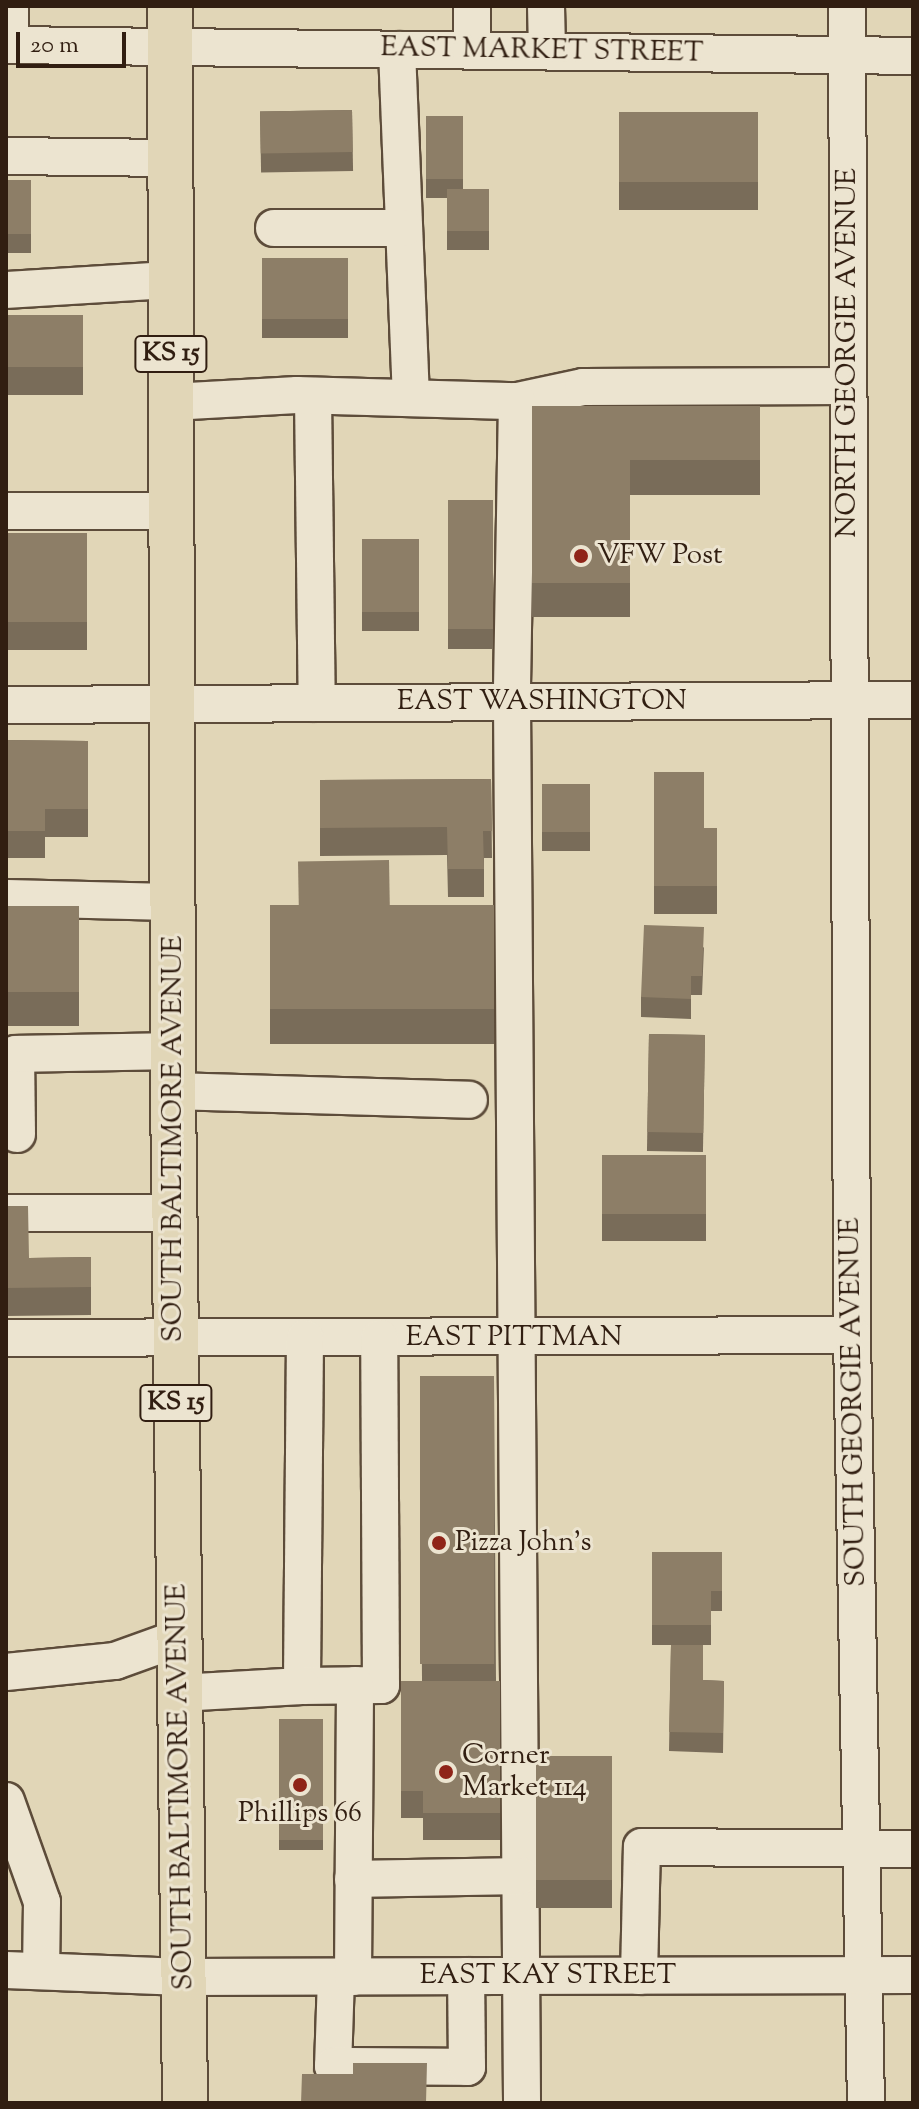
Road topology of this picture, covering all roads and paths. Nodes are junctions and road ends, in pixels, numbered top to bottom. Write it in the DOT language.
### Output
graph roads {
  1 [pos="10,6"];
  2 [pos="472,6"];
  3 [pos="546,6"];
  4 [pos="847,6"];
  5 [pos="170,26"];
  6 [pos="8,45"];
  7 [pos="397,50"];
  8 [pos="472,50"];
  9 [pos="547,51"];
  10 [pos="847,55"];
  11 [pos="913,56"];
  12 [pos="6,156"];
  13 [pos="171,158"];
  14 [pos="274,228"];
  15 [pos="404,228"];
  16 [pos="171,280"];
  17 [pos="6,290"];
  18 [pos="847,386"];
  19 [pos="313,396"];
  20 [pos="411,398"];
  21 [pos="517,401"];
  22 [pos="171,402"];
  23 [pos="6,511"];
  24 [pos="171,511"];
  25 [pos="913,700"];
  26 [pos="848,701"];
  27 [pos="512,702"];
  28 [pos="171,703"];
  29 [pos="317,703"];
  30 [pos="6,705"];
  31 [pos="6,898"];
  32 [pos="172,902"];
  33 [pos="173,1071"];
  34 [pos="469,1100"];
  35 [pos="17,1134"];
  36 [pos="6,1213"];
  37 [pos="174,1213"];
  38 [pos="852,1335"];
  39 [pos="6,1338"];
  40 [pos="175,1338"];
  41 [pos="305,1338"];
  42 [pos="379,1338"];
  43 [pos="516,1338"];
  44 [pos="179,1638"];
  45 [pos="6,1672"];
  46 [pos="355,1685"];
  47 [pos="302,1686"];
  48 [pos="179,1693"];
  49 [pos="6,1801"];
  50 [pos="861,1847"];
  51 [pos="913,1849"];
  52 [pos="521,1876"];
  53 [pos="353,1879"];
  54 [pos="24,1970"];
  55 [pos="863,1975"];
  56 [pos="913,1975"];
  57 [pos="466,1976"];
  58 [pos="522,1976"];
  59 [pos="639,1976"];
  60 [pos="183,1977"];
  61 [pos="344,1977"];
  62 [pos="185,2103"];
  63 [pos="522,2103"];
  64 [pos="866,2103"];
  1 -- 6 [label="street"];
  2 -- 8 [label="street"];
  3 -- 9 [label="street"];
  4 -- 10 [label="street, NORTH GEORGIE AVENUE"];
  5 -- 6 [label="street, EAST MARKET STREET"];
  5 -- 7 [label="street, EAST MARKET STREET"];
  5 -- 13 [label="main road, KS 15"];
  7 -- 8 [label="street, EAST MARKET STREET"];
  7 -- 15 [label="street"];
  8 -- 9 [label="street, EAST MARKET STREET"];
  9 -- 10 [label="street, EAST MARKET STREET"];
  10 -- 11 [label="street, EAST MARKET STREET"];
  10 -- 18 [label="street, NORTH GEORGIE AVENUE"];
  12 -- 13 [label="street"];
  13 -- 16 [label="main road, KS 15"];
  14 -- 15 [label="street"];
  15 -- 20 [label="street"];
  16 -- 17 [label="street"];
  16 -- 22 [label="main road, KS 15"];
  18 -- 21 [label="street"];
  18 -- 26 [label="street, NORTH GEORGIE AVENUE"];
  19 -- 20 [label="street"];
  19 -- 22 [label="street"];
  19 -- 29 [label="street"];
  20 -- 21 [label="street"];
  21 -- 27 [label="street"];
  22 -- 24 [label="main road, KS 15"];
  23 -- 24 [label="street"];
  24 -- 28 [label="main road, KS 15"];
  25 -- 26 [label="street, EAST WASHINGTON"];
  26 -- 27 [label="street, EAST WASHINGTON"];
  26 -- 38 [label="street, SOUTH GEORGIE AVENUE"];
  27 -- 29 [label="street, EAST WASHINGTON"];
  27 -- 43 [label="street"];
  28 -- 29 [label="street, EAST WASHINGTON"];
  28 -- 30 [label="street, EAST WASHINGTON"];
  28 -- 32 [label="main road, SOUTH BALTIMORE AVENUE / KS 15"];
  31 -- 32 [label="street"];
  32 -- 33 [label="main road, SOUTH BALTIMORE AVENUE / KS 15"];
  33 -- 34 [label="street"];
  33 -- 35 [label="street"];
  33 -- 37 [label="main road, SOUTH BALTIMORE AVENUE / KS 15"];
  36 -- 37 [label="street"];
  37 -- 40 [label="main road, SOUTH BALTIMORE AVENUE / KS 15"];
  38 -- 43 [label="street, EAST PITTMAN"];
  38 -- 50 [label="street, SOUTH GEORGIE AVENUE"];
  39 -- 40 [label="street, EAST PITTMAN"];
  40 -- 41 [label="street, EAST PITTMAN"];
  40 -- 44 [label="main road, SOUTH BALTIMORE AVENUE / KS 15"];
  41 -- 42 [label="street, EAST PITTMAN"];
  41 -- 47 [label="street"];
  42 -- 43 [label="street, EAST PITTMAN"];
  42 -- 46 [label="street"];
  43 -- 52 [label="street"];
  44 -- 45 [label="street"];
  44 -- 48 [label="main road, SOUTH BALTIMORE AVENUE / KS 15"];
  46 -- 47 [label="street"];
  46 -- 53 [label="street"];
  47 -- 48 [label="street"];
  48 -- 60 [label="main road, SOUTH BALTIMORE AVENUE / KS 15"];
  49 -- 54 [label="street"];
  50 -- 51 [label="street"];
  50 -- 55 [label="street, SOUTH GEORGIE AVENUE"];
  50 -- 59 [label="street"];
  52 -- 53 [label="street"];
  52 -- 58 [label="street"];
  53 -- 61 [label="street"];
  54 -- 60 [label="street, EAST KAY STREET"];
  55 -- 56 [label="street, EAST KAY STREET"];
  55 -- 59 [label="street, EAST KAY STREET"];
  55 -- 64 [label="street, SOUTH GEORGIE AVENUE"];
  57 -- 58 [label="street, EAST KAY STREET"];
  57 -- 61 [label="street, EAST KAY STREET"];
  57 -- 61 [label="street"];
  58 -- 59 [label="street, EAST KAY STREET"];
  58 -- 63 [label="street"];
  60 -- 61 [label="street, EAST KAY STREET"];
  60 -- 62 [label="main road, SOUTH BALTIMORE AVENUE / KS 15"];
}
